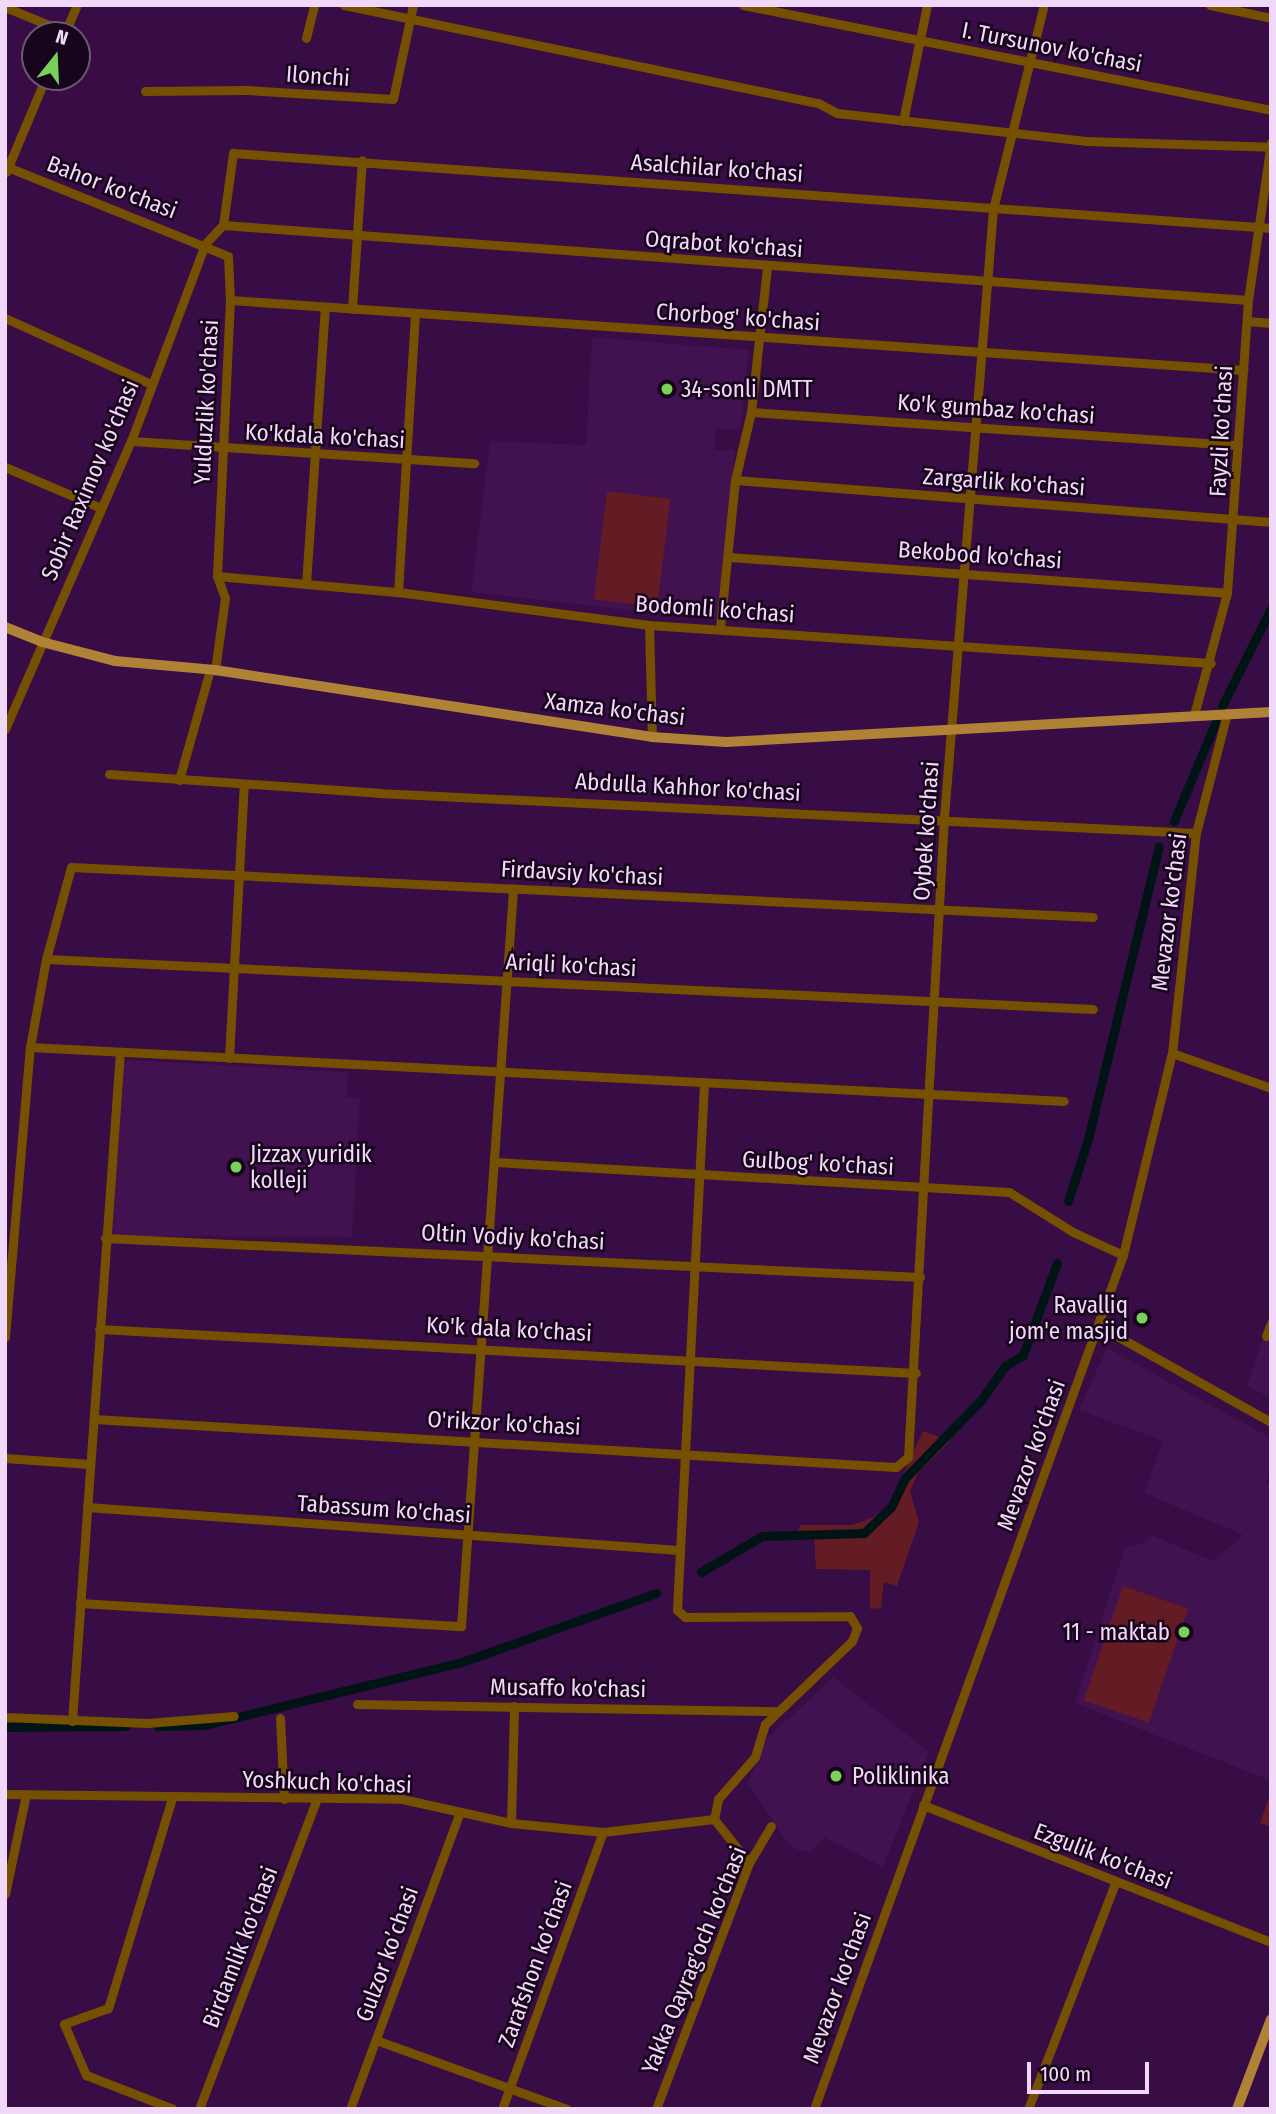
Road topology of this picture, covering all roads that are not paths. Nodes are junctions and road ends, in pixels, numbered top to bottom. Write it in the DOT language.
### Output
graph roads {
  1 [pos="314,5"];
  2 [pos="344,5"];
  3 [pos="413,5"];
  4 [pos="743,5"];
  5 [pos="927,5"];
  6 [pos="1044,5"];
  7 [pos="1210,5"];
  8 [pos="5,7"];
  9 [pos="1271,18"];
  10 [pos="410,19"];
  11 [pos="36,21"];
  12 [pos="306,38"];
  13 [pos="920,40"];
  14 [pos="1030,63"];
  15 [pos="40,91"];
  16 [pos="145,91"];
  17 [pos="1271,110"];
  18 [pos="903,121"];
  19 [pos="1012,131"];
  20 [pos="1270,145"];
  21 [pos="362,160"];
  22 [pos="6,169"];
  23 [pos="993,209"];
  24 [pos="223,225"];
  25 [pos="1257,227"];
  26 [pos="1271,228"];
  27 [pos="357,236"];
  28 [pos="205,244"];
  29 [pos="767,266"];
  30 [pos="988,282"];
  31 [pos="230,300"];
  32 [pos="1248,300"];
  33 [pos="325,308"];
  34 [pos="352,309"];
  35 [pos="415,314"];
  36 [pos="5,318"];
  37 [pos="1247,321"];
  38 [pos="1271,323"];
  39 [pos="757,337"];
  40 [pos="982,355"];
  41 [pos="1244,370"];
  42 [pos="151,384"];
  43 [pos="751,412"];
  44 [pos="977,427"];
  45 [pos="131,441"];
  46 [pos="1238,445"];
  47 [pos="222,449"];
  48 [pos="314,456"];
  49 [pos="405,460"];
  50 [pos="474,463"];
  51 [pos="5,467"];
  52 [pos="735,480"];
  53 [pos="971,499"];
  54 [pos="100,508"];
  55 [pos="1236,520"];
  56 [pos="1271,523"];
  57 [pos="729,557"];
  58 [pos="967,573"];
  59 [pos="217,576"];
  60 [pos="306,584"];
  61 [pos="398,592"];
  62 [pos="1227,593"];
  63 [pos="649,625"];
  64 [pos="5,627"];
  65 [pos="720,628"];
  66 [pos="42,642"];
  67 [pos="961,646"];
  68 [pos="1211,663"];
  69 [pos="213,670"];
  70 [pos="1271,712"];
  71 [pos="1227,713"];
  72 [pos="1194,715"];
  73 [pos="5,729"];
  74 [pos="953,732"];
  75 [pos="652,737"];
  76 [pos="109,774"];
  77 [pos="179,780"];
  78 [pos="244,784"];
  79 [pos="944,817"];
  80 [pos="1196,833"];
  81 [pos="238,875"];
  82 [pos="513,889"];
  83 [pos="940,908"];
  84 [pos="1093,917"];
  85 [pos="46,959"];
  86 [pos="233,968"];
  87 [pos="509,981"];
  88 [pos="934,1002"];
  89 [pos="1093,1009"];
  90 [pos="30,1047"];
  91 [pos="120,1052"];
  92 [pos="1172,1053"];
  93 [pos="229,1058"];
  94 [pos="502,1073"];
  95 [pos="704,1084"];
  96 [pos="1271,1088"];
  97 [pos="929,1095"];
  98 [pos="1064,1101"];
  99 [pos="495,1162"];
  100 [pos="696,1175"];
  101 [pos="922,1188"];
  102 [pos="104,1238"];
  103 [pos="491,1255"];
  104 [pos="1123,1255"];
  105 [pos="691,1266"];
  106 [pos="919,1277"];
  107 [pos="1271,1323"];
  108 [pos="1099,1326"];
  109 [pos="100,1329"];
  110 [pos="1266,1336"];
  111 [pos="5,1337"];
  112 [pos="482,1347"];
  113 [pos="687,1358"];
  114 [pos="916,1373"];
  115 [pos="94,1419"];
  116 [pos="1271,1422"];
  117 [pos="475,1441"];
  118 [pos="683,1454"];
  119 [pos="908,1457"];
  120 [pos="5,1458"];
  121 [pos="90,1464"];
  122 [pos="87,1507"];
  123 [pos="468,1534"];
  124 [pos="678,1550"];
  125 [pos="80,1603"];
  126 [pos="357,1704"];
  127 [pos="514,1706"];
  128 [pos="778,1711"];
  129 [pos="234,1716"];
  130 [pos="5,1717"];
  131 [pos="280,1718"];
  132 [pos="72,1721"];
  133 [pos="5,1794"];
  134 [pos="26,1794"];
  135 [pos="172,1798"];
  136 [pos="284,1799"];
  137 [pos="317,1799"];
  138 [pos="923,1805"];
  139 [pos="460,1812"];
  140 [pos="714,1819"];
  141 [pos="511,1823"];
  142 [pos="771,1826"];
  143 [pos="603,1832"];
  144 [pos="750,1863"];
  145 [pos="1115,1883"];
  146 [pos="5,1894"];
  147 [pos="1271,1941"];
  148 [pos="1271,2019"];
  149 [pos="376,2040"];
  150 [pos="509,2089"];
  151 [pos="1241,2107"];
  152 [pos="173,2109"];
  153 [pos="199,2109"];
  154 [pos="350,2109"];
  155 [pos="502,2109"];
  156 [pos="567,2109"];
  157 [pos="656,2109"];
  158 [pos="814,2109"];
  159 [pos="1028,2109"];
  1 -- 12 [label="street"];
  2 -- 10 [label="street"];
  3 -- 10 [label="street, Ilonchi"];
  4 -- 13 [label="street, I. Tursunov ko'chasi"];
  5 -- 13 [label="street"];
  6 -- 14 [label="street, Oybek ko'chasi"];
  7 -- 9 [label="street"];
  8 -- 11 [label="street"];
  10 -- 16 [label="street, Ilonchi"];
  10 -- 18 [label="street"];
  13 -- 14 [label="street, I. Tursunov ko'chasi"];
  13 -- 18 [label="street"];
  14 -- 17 [label="street, I. Tursunov ko'chasi"];
  14 -- 19 [label="street, Oybek ko'chasi"];
  15 -- 22 [label="street"];
  18 -- 19 [label="street"];
  19 -- 20 [label="street"];
  19 -- 23 [label="street, Oybek ko'chasi"];
  20 -- 25 [label="street, Fayzli ko'chasi"];
  21 -- 23 [label="street, Asalchilar ko'chasi"];
  21 -- 24 [label="street, Asalchilar ko'chasi"];
  21 -- 27 [label="street"];
  22 -- 28 [label="street, Bahor ko'chasi"];
  23 -- 25 [label="street, Asalchilar ko'chasi"];
  23 -- 30 [label="street, Oybek ko'chasi"];
  24 -- 27 [label="street, Oqrabot ko'chasi"];
  24 -- 28 [label="street"];
  25 -- 26 [label="street, Asalchilar ko'chasi"];
  25 -- 32 [label="street, Fayzli ko'chasi"];
  27 -- 29 [label="street, Oqrabot ko'chasi"];
  27 -- 34 [label="street"];
  28 -- 31 [label="street, Yulduzlik ko'chasi"];
  28 -- 42 [label="street, Sobir Raximov ko'chasi"];
  29 -- 30 [label="street, Oqrabot ko'chasi"];
  29 -- 39 [label="street"];
  30 -- 32 [label="street, Oqrabot ko'chasi"];
  30 -- 40 [label="street, Oybek ko'chasi"];
  31 -- 33 [label="street, Chorbog' ko'chasi"];
  31 -- 47 [label="street, Yulduzlik ko'chasi"];
  32 -- 37 [label="street, Fayzli ko'chasi"];
  33 -- 34 [label="street, Chorbog' ko'chasi"];
  33 -- 48 [label="street"];
  34 -- 35 [label="street, Chorbog' ko'chasi"];
  35 -- 39 [label="street, Chorbog' ko'chasi"];
  35 -- 49 [label="street"];
  36 -- 42 [label="street"];
  37 -- 38 [label="street"];
  37 -- 41 [label="street, Fayzli ko'chasi"];
  39 -- 40 [label="street, Chorbog' ko'chasi"];
  39 -- 43 [label="street"];
  40 -- 41 [label="street, Chorbog' ko'chasi"];
  40 -- 44 [label="street, Oybek ko'chasi"];
  41 -- 46 [label="street, Fayzli ko'chasi"];
  42 -- 45 [label="street, Sobir Raximov ko'chasi"];
  43 -- 44 [label="street, Ko'k gumbaz ko'chasi"];
  43 -- 52 [label="street"];
  44 -- 46 [label="street, Ko'k gumbaz ko'chasi"];
  44 -- 53 [label="street, Oybek ko'chasi"];
  45 -- 47 [label="street, Ko'kdala ko'chasi"];
  45 -- 54 [label="street, Sobir Raximov ko'chasi"];
  46 -- 55 [label="street, Fayzli ko'chasi"];
  47 -- 48 [label="street, Ko'kdala ko'chasi"];
  47 -- 59 [label="street, Yulduzlik ko'chasi"];
  48 -- 49 [label="street, Ko'kdala ko'chasi"];
  48 -- 60 [label="street"];
  49 -- 50 [label="street, Ko'kdala ko'chasi"];
  49 -- 61 [label="street"];
  51 -- 54 [label="street"];
  52 -- 53 [label="street, Zargarlik ko'chasi"];
  52 -- 57 [label="street"];
  53 -- 55 [label="street, Zargarlik ko'chasi"];
  53 -- 58 [label="street, Oybek ko'chasi"];
  54 -- 66 [label="street, Sobir Raximov ko'chasi"];
  55 -- 56 [label="street, Zargarlik ko'chasi"];
  55 -- 62 [label="street, Fayzli ko'chasi"];
  57 -- 58 [label="street, Bekobod ko'chasi"];
  57 -- 65 [label="street"];
  58 -- 62 [label="street, Bekobod ko'chasi"];
  58 -- 67 [label="street, Oybek ko'chasi"];
  59 -- 60 [label="street, Bodomli ko'chasi"];
  59 -- 69 [label="street, Yulduzlik ko'chasi"];
  60 -- 61 [label="street, Bodomli ko'chasi"];
  61 -- 63 [label="street, Bodomli ko'chasi"];
  62 -- 68 [label="street, Fayzli ko'chasi"];
  63 -- 65 [label="street, Bodomli ko'chasi"];
  63 -- 75 [label="street"];
  64 -- 66 [label="main road, Xamza ko'chasi"];
  65 -- 67 [label="street, Bodomli ko'chasi"];
  66 -- 69 [label="main road, Xamza ko'chasi"];
  66 -- 73 [label="street, Sobir Raximov ko'chasi"];
  67 -- 68 [label="street, Bodomli ko'chasi"];
  67 -- 74 [label="street, Oybek ko'chasi"];
  68 -- 72 [label="street, Fayzli ko'chasi"];
  69 -- 75 [label="main road, Xamza ko'chasi"];
  69 -- 77 [label="street, Yulduzlik ko'chasi"];
  70 -- 71 [label="main road, Xamza ko'chasi"];
  71 -- 72 [label="main road, Xamza ko'chasi"];
  71 -- 80 [label="street, Mevazor ko'chasi"];
  72 -- 74 [label="main road, Xamza ko'chasi"];
  74 -- 75 [label="main road, Xamza ko'chasi"];
  74 -- 79 [label="street, Oybek ko'chasi"];
  76 -- 77 [label="street, Abdulla Kahhor ko'chasi"];
  77 -- 78 [label="street, Abdulla Kahhor ko'chasi"];
  78 -- 79 [label="street, Abdulla Kahhor ko'chasi"];
  78 -- 81 [label="street"];
  79 -- 80 [label="street, Abdulla Kahhor ko'chasi"];
  79 -- 83 [label="street, Oybek ko'chasi"];
  80 -- 92 [label="street, Mevazor ko'chasi"];
  81 -- 82 [label="street, Firdavsiy ko'chasi"];
  81 -- 85 [label="street, Firdavsiy ko'chasi"];
  81 -- 86 [label="street"];
  82 -- 83 [label="street, Firdavsiy ko'chasi"];
  82 -- 87 [label="street"];
  83 -- 84 [label="street, Firdavsiy ko'chasi"];
  83 -- 88 [label="street, Oybek ko'chasi"];
  85 -- 86 [label="street, Ariqli ko'chasi"];
  85 -- 90 [label="street"];
  86 -- 87 [label="street, Ariqli ko'chasi"];
  86 -- 93 [label="street"];
  87 -- 88 [label="street, Ariqli ko'chasi"];
  87 -- 94 [label="street"];
  88 -- 89 [label="street, Ariqli ko'chasi"];
  88 -- 97 [label="street, Oybek ko'chasi"];
  90 -- 91 [label="street"];
  90 -- 111 [label="street"];
  91 -- 93 [label="street"];
  91 -- 102 [label="street"];
  92 -- 96 [label="street"];
  92 -- 104 [label="street, Mevazor ko'chasi"];
  93 -- 94 [label="street"];
  94 -- 95 [label="street"];
  94 -- 99 [label="street"];
  95 -- 97 [label="street"];
  95 -- 100 [label="street"];
  97 -- 98 [label="street"];
  97 -- 101 [label="street, Oybek ko'chasi"];
  99 -- 100 [label="street, Gulbog' ko'chasi"];
  99 -- 103 [label="street"];
  100 -- 101 [label="street, Gulbog' ko'chasi"];
  100 -- 105 [label="street"];
  101 -- 104 [label="street, Gulbog' ko'chasi"];
  101 -- 106 [label="street, Oybek ko'chasi"];
  102 -- 103 [label="street, Oltin Vodiy ko'chasi"];
  102 -- 109 [label="street"];
  103 -- 105 [label="street, Oltin Vodiy ko'chasi"];
  103 -- 112 [label="street"];
  104 -- 108 [label="street, Mevazor ko'chasi"];
  105 -- 106 [label="street, Oltin Vodiy ko'chasi"];
  105 -- 113 [label="street"];
  106 -- 114 [label="street, Oybek ko'chasi"];
  107 -- 110 [label="street"];
  108 -- 116 [label="street"];
  108 -- 138 [label="street, Mevazor ko'chasi"];
  109 -- 112 [label="street, Ko'k dala ko'chasi"];
  109 -- 115 [label="street"];
  112 -- 113 [label="street, Ko'k dala ko'chasi"];
  112 -- 117 [label="street"];
  113 -- 114 [label="street, Ko'k dala ko'chasi"];
  113 -- 118 [label="street"];
  114 -- 119 [label="street, Oybek ko'chasi"];
  115 -- 117 [label="street, O'rikzor ko'chasi"];
  115 -- 121 [label="street"];
  117 -- 118 [label="street, O'rikzor ko'chasi"];
  117 -- 123 [label="street"];
  118 -- 119 [label="street, O'rikzor ko'chasi"];
  118 -- 124 [label="street"];
  120 -- 121 [label="street"];
  121 -- 122 [label="street"];
  122 -- 123 [label="street, Tabassum ko'chasi"];
  122 -- 125 [label="street"];
  123 -- 124 [label="street, Tabassum ko'chasi"];
  123 -- 125 [label="street"];
  124 -- 128 [label="street"];
  125 -- 132 [label="street"];
  126 -- 127 [label="street, Musaffo ko'chasi"];
  127 -- 128 [label="street, Musaffo ko'chasi"];
  127 -- 141 [label="street"];
  128 -- 140 [label="street"];
  129 -- 132 [label="street"];
  130 -- 132 [label="street"];
  131 -- 136 [label="street"];
  133 -- 134 [label="street, Yoshkuch ko'chasi"];
  134 -- 135 [label="street, Yoshkuch ko'chasi"];
  134 -- 146 [label="street"];
  135 -- 136 [label="street, Yoshkuch ko'chasi"];
  135 -- 152 [label="street"];
  136 -- 137 [label="street, Yoshkuch ko'chasi"];
  137 -- 139 [label="street, Yoshkuch ko'chasi"];
  137 -- 153 [label="street, Birdamlik ko'chasi"];
  138 -- 145 [label="street, Ezgulik ko'chasi"];
  138 -- 158 [label="street, Mevazor ko'chasi"];
  139 -- 141 [label="street, Yoshkuch ko'chasi"];
  139 -- 149 [label="street, Gulzor ko’chasi"];
  140 -- 143 [label="street, Yoshkuch ko'chasi"];
  140 -- 144 [label="street"];
  141 -- 143 [label="street, Yoshkuch ko'chasi"];
  142 -- 144 [label="street, Yakka Qayrag'och ko'chasi"];
  143 -- 150 [label="street, Zarafshon ko’chasi"];
  144 -- 157 [label="street, Yakka Qayrag'och ko'chasi"];
  145 -- 147 [label="street, Ezgulik ko'chasi"];
  145 -- 159 [label="street"];
  148 -- 151 [label="main road"];
  149 -- 150 [label="street"];
  149 -- 154 [label="street, Gulzor ko’chasi"];
  150 -- 155 [label="street, Zarafshon ko’chasi"];
  150 -- 156 [label="street"];
}
